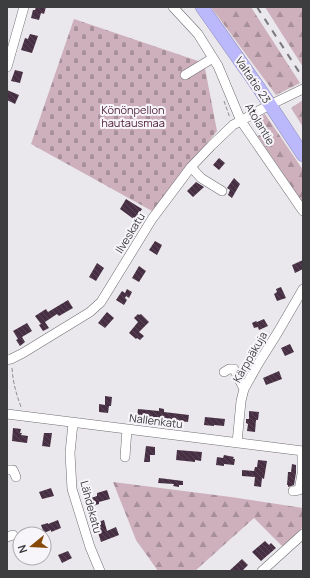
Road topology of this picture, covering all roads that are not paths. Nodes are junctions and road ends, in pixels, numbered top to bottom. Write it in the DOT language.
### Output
graph roads {
  1 [pos="24,7"];
  2 [pos="174,7"];
  3 [pos="202,7"];
  4 [pos="213,58"];
  5 [pos="7,67"];
  6 [pos="185,75"];
  7 [pos="303,89"];
  8 [pos="276,102"];
  9 [pos="264,108"];
  10 [pos="241,121"];
  11 [pos="303,155"];
  12 [pos="191,167"];
  13 [pos="222,191"];
  14 [pos="303,211"];
  15 [pos="303,289"];
  16 [pos="9,360"];
  17 [pos="224,372"];
  18 [pos="244,390"];
  19 [pos="7,414"];
  20 [pos="73,423"];
  21 [pos="127,429"];
  22 [pos="237,443"];
  23 [pos="302,451"];
  24 [pos="125,457"];
  25 [pos="7,470"];
  26 [pos="16,478"];
  27 [pos="293,491"];
  28 [pos="303,534"];
  29 [pos="100,571"];
  30 [pos="262,571"];
  1 -- 5 [label="street"];
  2 -- 4 [label="street, Atolantie"];
  3 -- 11 [label="highway, Valtatie 23"];
  4 -- 6 [label="street"];
  4 -- 10 [label="street, Atolantie"];
  7 -- 8 [label="street"];
  9 -- 10 [label="street, Ilveskatu"];
  10 -- 12 [label="street, Ilveskatu"];
  10 -- 14 [label="street, Atolantie"];
  12 -- 13 [label="street"];
  12 -- 16 [label="street, Ilveskatu"];
  15 -- 18 [label="street, Kärppäkuja"];
  17 -- 18 [label="street"];
  18 -- 22 [label="street, Kärppäkuja"];
  19 -- 20 [label="street, Nallenkatu"];
  20 -- 21 [label="street, Nallenkatu"];
  20 -- 29 [label="street, Lähdekatu"];
  21 -- 22 [label="street, Nallenkatu"];
  21 -- 24 [label="street"];
  22 -- 23 [label="street, Nallenkatu"];
  23 -- 27 [label="street"];
  25 -- 26 [label="street"];
  28 -- 30 [label="street"];
}
